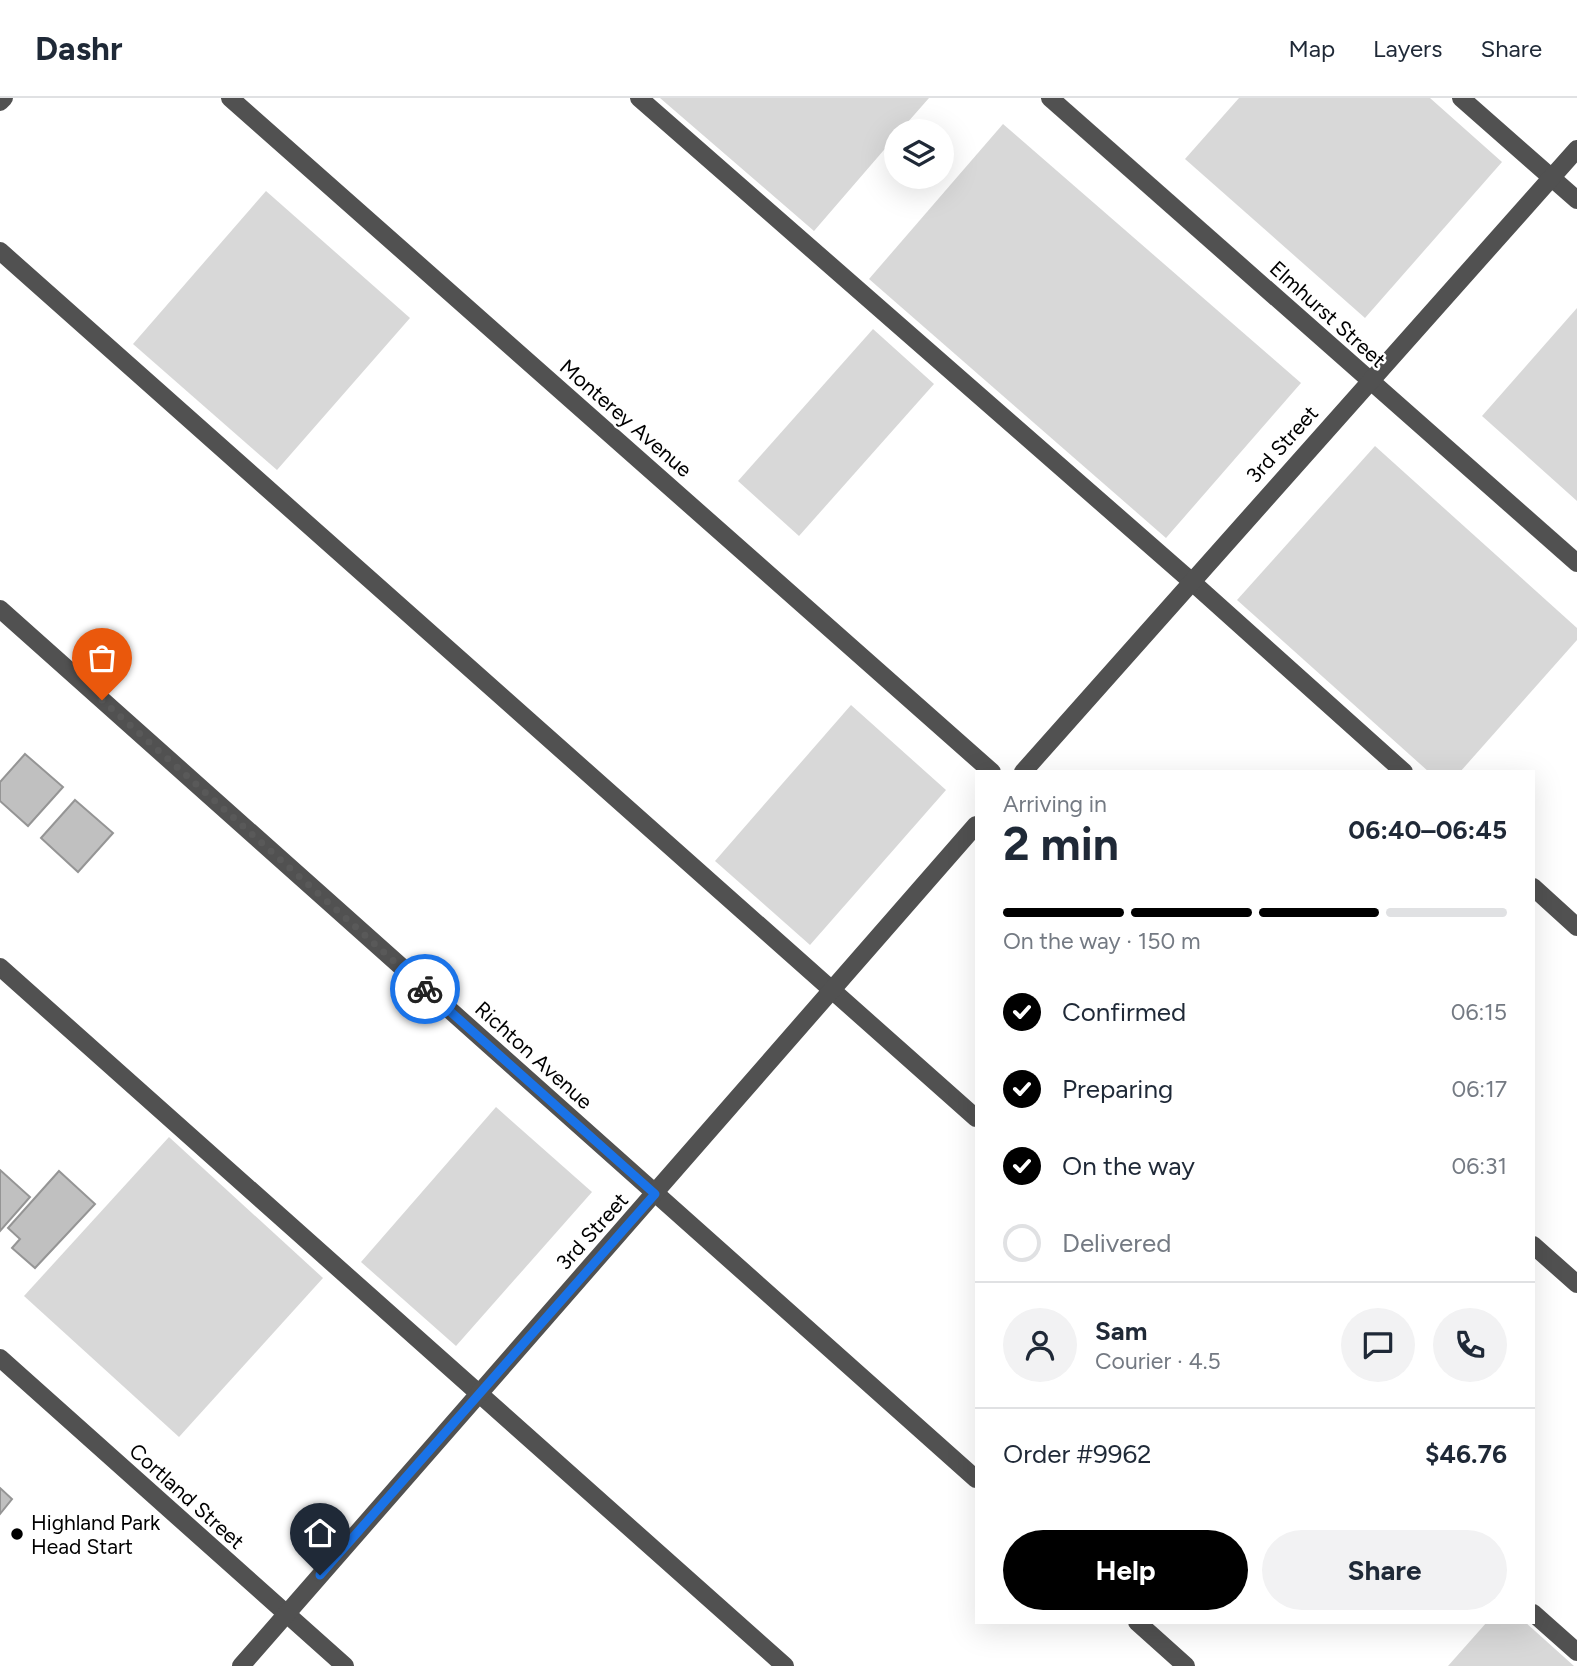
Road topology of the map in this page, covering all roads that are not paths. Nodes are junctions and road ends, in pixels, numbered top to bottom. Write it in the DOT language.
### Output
graph roads {
  1 [pos="4,98"];
  2 [pos="230,98"];
  3 [pos="639,98"];
  4 [pos="1050,98"];
  5 [pos="1461,98"];
  6 [pos="0,102"];
  7 [pos="1577,149"];
  8 [pos="1552,177"];
  9 [pos="1577,200"];
  10 [pos="0,251"];
  11 [pos="1369,381"];
  12 [pos="1577,563"];
  13 [pos="1191,580"];
  14 [pos="0,609"];
  15 [pos="990,770"];
  16 [pos="1025,770"];
  17 [pos="1402,770"];
  18 [pos="975,826"];
  19 [pos="1535,889"];
  20 [pos="1577,927"];
  21 [pos="0,967"];
  22 [pos="833,990"];
  23 [pos="975,1117"];
  24 [pos="655,1194"];
  25 [pos="1535,1247"];
  26 [pos="1577,1284"];
  27 [pos="0,1358"];
  28 [pos="478,1394"];
  29 [pos="975,1478"];
  30 [pos="285,1615"];
  31 [pos="1535,1615"];
  32 [pos="1139,1624"];
  33 [pos="1577,1652"];
  34 [pos="241,1666"];
  35 [pos="345,1666"];
  36 [pos="785,1666"];
  37 [pos="1186,1666"];
  1 -- 6 [label="street"];
  2 -- 15 [label="street, Monterey Avenue"];
  3 -- 13 [label="street"];
  4 -- 11 [label="street, Elmhurst Street"];
  5 -- 8 [label="street"];
  7 -- 8 [label="street, 3rd Street"];
  8 -- 9 [label="street"];
  8 -- 11 [label="street, 3rd Street"];
  10 -- 22 [label="street"];
  11 -- 12 [label="street, Elmhurst Street"];
  11 -- 13 [label="street, 3rd Street"];
  13 -- 16 [label="street, 3rd Street"];
  13 -- 17 [label="street"];
  14 -- 24 [label="street, Richton Avenue"];
  18 -- 22 [label="street, 3rd Street"];
  19 -- 20 [label="street"];
  21 -- 28 [label="street"];
  22 -- 23 [label="street"];
  22 -- 24 [label="street, 3rd Street"];
  24 -- 28 [label="street, 3rd Street"];
  24 -- 29 [label="street, Richton Avenue"];
  25 -- 26 [label="street"];
  27 -- 30 [label="street, Cortland Street"];
  28 -- 30 [label="street, 3rd Street"];
  28 -- 36 [label="street"];
  30 -- 34 [label="street, 3rd Street"];
  30 -- 35 [label="street, Cortland Street"];
  31 -- 33 [label="street"];
  32 -- 37 [label="street"];
}
